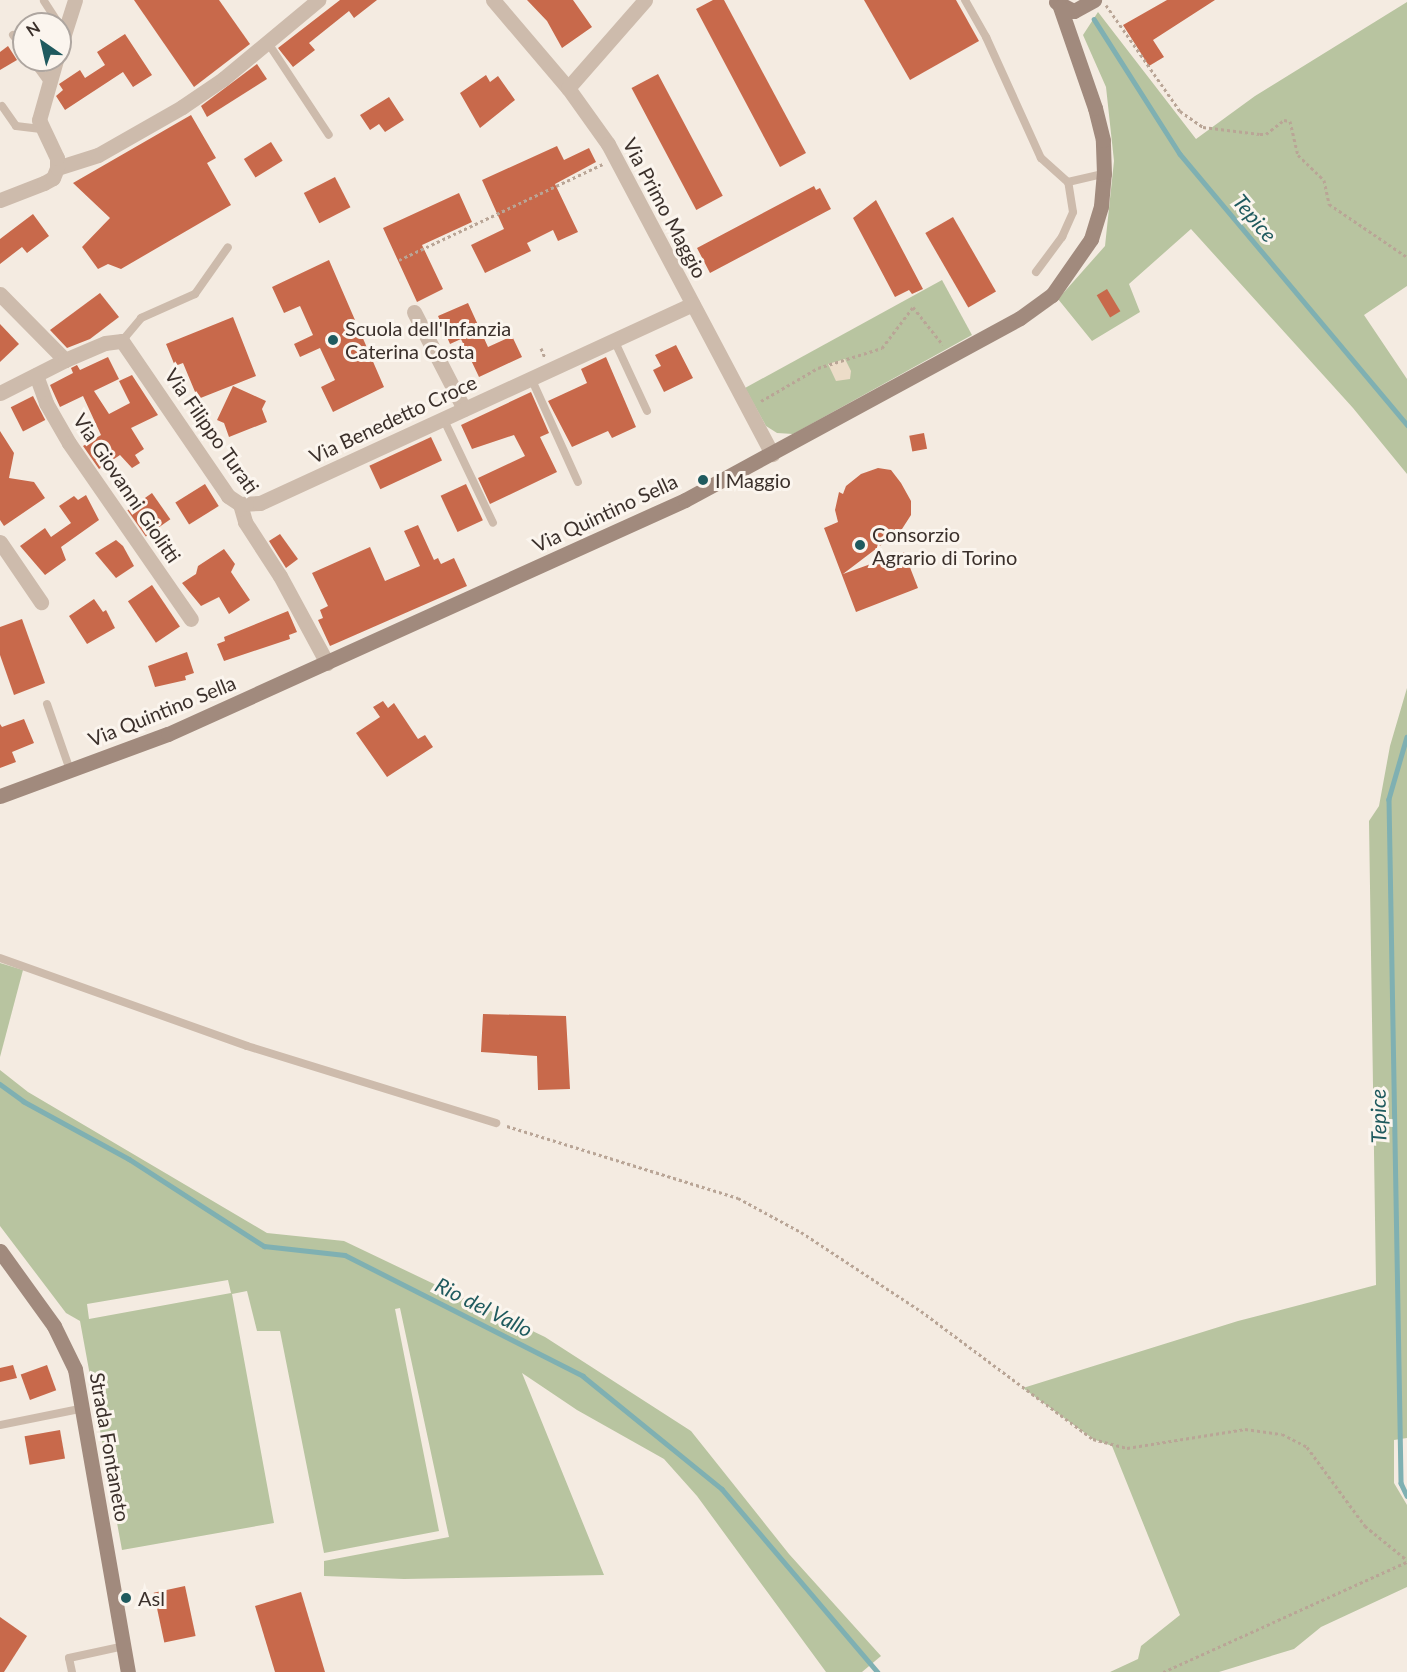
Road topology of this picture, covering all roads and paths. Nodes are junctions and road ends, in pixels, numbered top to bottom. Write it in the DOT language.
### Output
graph roads {
  1 [pos="318,0"];
  2 [pos="493,0"];
  3 [pos="645,0"];
  4 [pos="965,0"];
  5 [pos="1110,0"];
  6 [pos="1057,3"];
  7 [pos="1091,3"];
  8 [pos="1072,35"];
  9 [pos="268,43"];
  10 [pos="41,72"];
  11 [pos="52,72"];
  12 [pos="49,83"];
  13 [pos="568,88"];
  14 [pos="2,106"];
  15 [pos="40,129"];
  16 [pos="329,135"];
  17 [pos="616,158"];
  18 [pos="57,168"];
  19 [pos="1104,174"];
  20 [pos="1068,182"];
  21 [pos="0,200"];
  22 [pos="228,247"];
  23 [pos="1407,257"];
  24 [pos="399,260"];
  25 [pos="1036,272"];
  26 [pos="0,294"];
  27 [pos="692,304"];
  28 [pos="414,312"];
  29 [pos="122,341"];
  30 [pos="615,342"];
  31 [pos="950,355"];
  32 [pos="65,360"];
  33 [pos="36,375"];
  34 [pos="531,378"];
  35 [pos="0,393"];
  36 [pos="754,405"];
  37 [pos="464,409"];
  38 [pos="647,411"];
  39 [pos="443,418"];
  40 [pos="771,454"];
  41 [pos="578,483"];
  42 [pos="240,504"];
  43 [pos="493,523"];
  44 [pos="0,542"];
  45 [pos="41,602"];
  46 [pos="191,619"];
  47 [pos="327,663"];
  48 [pos="47,704"];
  49 [pos="71,771"];
  50 [pos="0,796"];
  51 [pos="0,957"];
  52 [pos="496,1123"];
  53 [pos="0,1251"];
  54 [pos="84,1408"];
  55 [pos="0,1425"];
  56 [pos="1407,1561"];
  57 [pos="124,1646"];
  58 [pos="72,1672"];
  59 [pos="128,1672"];
  60 [pos="1163,1672"];
  1 -- 9 [label="street"];
  2 -- 13 [label="street, Via Primo Maggio"];
  3 -- 13 [label="street"];
  4 -- 20 [label="lane"];
  5 -- 23 [label="path"];
  6 -- 7 [label="street"];
  6 -- 8 [label="street, Via Quintino Sella"];
  7 -- 8 [label="street"];
  8 -- 19 [label="street, Via Quintino Sella"];
  9 -- 16 [label="lane"];
  9 -- 18 [label="street"];
  10 -- 12 [label="lane"];
  11 -- 12 [label="street"];
  12 -- 15 [label="street"];
  13 -- 17 [label="street, Via Primo Maggio"];
  14 -- 15 [label="lane"];
  15 -- 18 [label="street"];
  17 -- 24 [label="path"];
  17 -- 27 [label="street, Via Primo Maggio"];
  18 -- 21 [label="street"];
  19 -- 20 [label="lane"];
  19 -- 31 [label="street, Via Quintino Sella"];
  20 -- 25 [label="lane"];
  22 -- 29 [label="lane"];
  26 -- 32 [label="street"];
  27 -- 30 [label="street, Via Benedetto Croce"];
  27 -- 40 [label="street, Via Primo Maggio"];
  28 -- 37 [label="street"];
  29 -- 32 [label="street"];
  29 -- 42 [label="street, Via Filippo Turati"];
  30 -- 34 [label="street, Via Benedetto Croce"];
  30 -- 38 [label="lane"];
  31 -- 36 [label="path"];
  31 -- 40 [label="street, Via Quintino Sella"];
  32 -- 33 [label="street"];
  33 -- 35 [label="street"];
  33 -- 46 [label="street, Via Giovanni Giolitti"];
  34 -- 37 [label="street, Via Benedetto Croce"];
  34 -- 41 [label="lane"];
  37 -- 39 [label="street, Via Benedetto Croce"];
  39 -- 42 [label="street, Via Benedetto Croce"];
  39 -- 43 [label="lane"];
  40 -- 47 [label="street, Via Quintino Sella"];
  42 -- 47 [label="street, Via Filippo Turati"];
  44 -- 45 [label="street"];
  47 -- 49 [label="street, Via Quintino Sella"];
  48 -- 49 [label="lane"];
  49 -- 50 [label="street, Via Quintino Sella"];
  51 -- 52 [label="lane"];
  52 -- 56 [label="path"];
  53 -- 54 [label="street, Strada Fontaneto"];
  54 -- 55 [label="lane"];
  54 -- 57 [label="street, Strada Fontaneto"];
  56 -- 60 [label="path"];
  57 -- 58 [label="lane"];
  57 -- 59 [label="street, Strada Fontaneto"];
}
